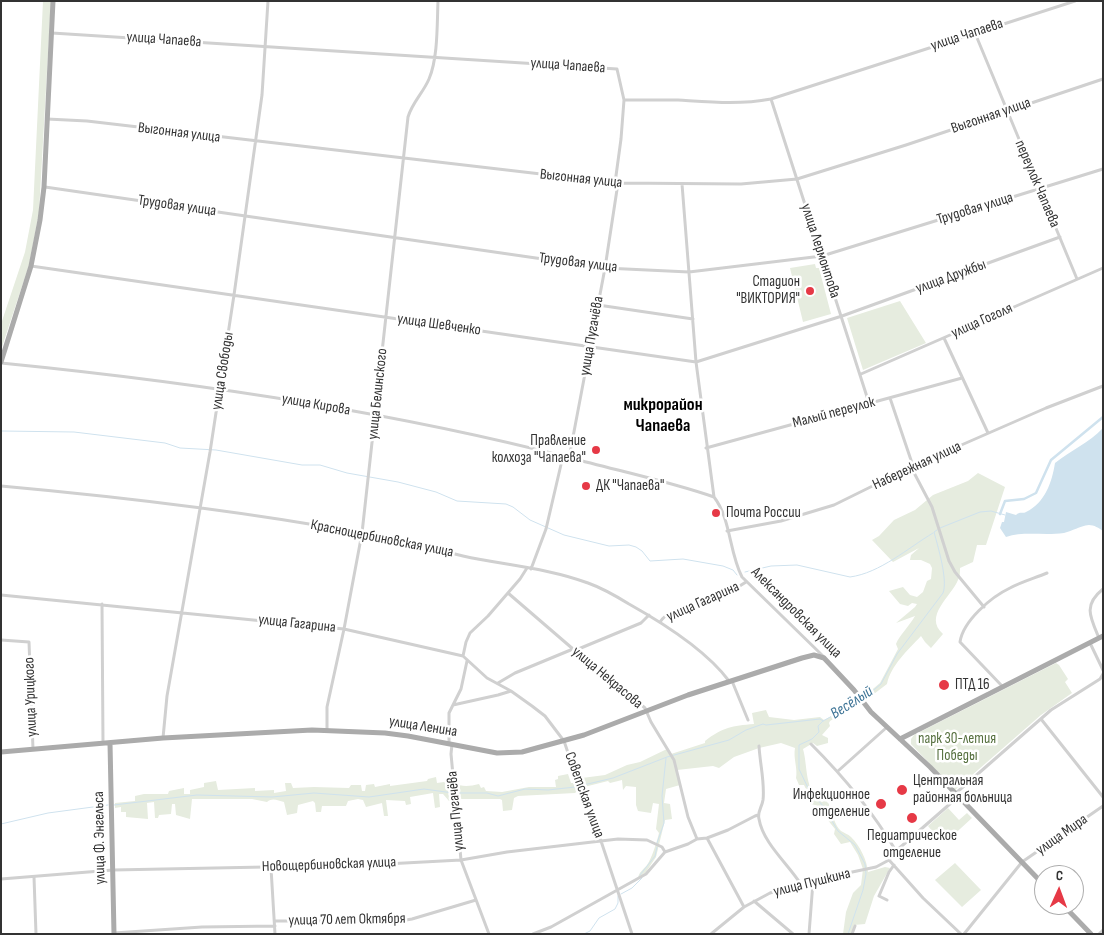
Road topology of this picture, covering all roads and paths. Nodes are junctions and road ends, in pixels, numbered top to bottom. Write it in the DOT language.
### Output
graph roads {
  1 [pos="53,1"];
  2 [pos="268,1"];
  3 [pos="438,1"];
  4 [pos="1075,1"];
  5 [pos="51,33"];
  6 [pos="975,33"];
  7 [pos="264,47"];
  8 [pos="434,57"];
  9 [pos="1103,79"];
  10 [pos="770,99"];
  11 [pos="624,100"];
  12 [pos="1006,111"];
  13 [pos="47,119"];
  14 [pos="255,142"];
  15 [pos="404,158"];
  16 [pos="1103,169"];
  17 [pos="796,178"];
  18 [pos="616,183"];
  19 [pos="682,184"];
  20 [pos="44,187"];
  21 [pos="1040,189"];
  22 [pos="244,216"];
  23 [pos="396,237"];
  24 [pos="1060,237"];
  25 [pos="822,256"];
  26 [pos="31,266"];
  27 [pos="605,268"];
  28 [pos="1103,268"];
  29 [pos="690,272"];
  30 [pos="1077,279"];
  31 [pos="234,295"];
  32 [pos="598,305"];
  33 [pos="842,316"];
  34 [pos="386,318"];
  35 [pos="693,319"];
  36 [pos="944,338"];
  37 [pos="591,347"];
  38 [pos="1,362"];
  39 [pos="696,362"];
  40 [pos="861,374"];
  41 [pos="962,378"];
  42 [pos="1103,386"];
  43 [pos="220,388"];
  44 [pos="890,398"];
  45 [pos="869,403"];
  46 [pos="376,415"];
  47 [pos="988,433"];
  48 [pos="706,448"];
  49 [pos="563,456"];
  50 [pos="569,458"];
  51 [pos="912,466"];
  52 [pos="1,486"];
  53 [pos="714,497"];
  54 [pos="200,507"];
  55 [pos="727,531"];
  56 [pos="362,533"];
  57 [pos="529,568"];
  58 [pos="1047,573"];
  59 [pos="746,582"];
  60 [pos="1103,589"];
  61 [pos="508,593"];
  62 [pos="1,595"];
  63 [pos="102,604"];
  64 [pos="984,607"];
  65 [pos="182,612"];
  66 [pos="649,615"];
  67 [pos="660,622"];
  68 [pos="344,629"];
  69 [pos="1101,637"];
  70 [pos="1,640"];
  71 [pos="1090,642"];
  72 [pos="812,646"];
  73 [pos="582,648"];
  74 [pos="574,650"];
  75 [pos="581,655"];
  76 [pos="463,656"];
  77 [pos="808,656"];
  78 [pos="824,658"];
  79 [pos="467,660"];
  80 [pos="1103,673"];
  81 [pos="731,681"];
  82 [pos="497,683"];
  83 [pos="1004,687"];
  84 [pos="511,691"];
  85 [pos="452,705"];
  86 [pos="646,710"];
  87 [pos="1041,719"];
  88 [pos="748,720"];
  89 [pos="886,728"];
  90 [pos="327,730"];
  91 [pos="164,738"];
  92 [pos="900,739"];
  93 [pos="564,741"];
  94 [pos="102,743"];
  95 [pos="110,743"];
  96 [pos="450,743"];
  97 [pos="811,744"];
  98 [pos="759,746"];
  99 [pos="33,750"];
  100 [pos="1,752"];
  101 [pos="838,771"];
  102 [pos="957,795"];
  103 [pos="1103,797"];
  104 [pos="1103,806"];
  105 [pos="758,815"];
  106 [pos="707,838"];
  107 [pos="697,839"];
  108 [pos="601,841"];
  109 [pos="896,851"];
  110 [pos="665,852"];
  111 [pos="461,860"];
  112 [pos="889,860"];
  113 [pos="1022,862"];
  114 [pos="894,865"];
  115 [pos="271,868"];
  116 [pos="113,870"];
  117 [pos="1034,875"];
  118 [pos="34,877"];
  119 [pos="1,879"];
  120 [pos="812,882"];
  121 [pos="800,883"];
  122 [pos="618,890"];
  123 [pos="476,900"];
  124 [pos="887,900"];
  125 [pos="754,901"];
  126 [pos="744,907"];
  127 [pos="1072,915"];
  128 [pos="275,920"];
  129 [pos="275,926"];
  130 [pos="855,926"];
  131 [pos="1103,930"];
  132 [pos="114,933"];
  133 [pos="36,934"];
  134 [pos="276,934"];
  135 [pos="489,934"];
  136 [pos="533,934"];
  137 [pos="632,934"];
  138 [pos="711,934"];
  139 [pos="793,934"];
  140 [pos="809,934"];
  141 [pos="852,934"];
  142 [pos="962,934"];
  143 [pos="1091,934"];
  144 [pos="1099,934"];
  1 -- 5 [label="main road"];
  2 -- 7 [label="street, улица Свободы"];
  3 -- 8 [label="street, улица Белинского"];
  4 -- 6 [label="street, улица Чапаева"];
  5 -- 7 [label="street, улица Чапаева"];
  5 -- 13 [label="main road"];
  6 -- 10 [label="street, улица Чапаева"];
  6 -- 12 [label="street, переулок Чапаева"];
  7 -- 8 [label="street, улица Чапаева"];
  7 -- 14 [label="street, улица Свободы"];
  8 -- 11 [label="street, улица Чапаева"];
  8 -- 15 [label="street, улица Белинского"];
  9 -- 12 [label="street, Выгонная улица"];
  10 -- 11 [label="street, улица Чапаева"];
  10 -- 17 [label="street, улица Лермонтова"];
  11 -- 18 [label="street, улица Пугачёва"];
  12 -- 17 [label="street, Выгонная улица"];
  12 -- 21 [label="street, переулок Чапаева"];
  13 -- 14 [label="street, Выгонная улица"];
  13 -- 20 [label="main road"];
  14 -- 15 [label="street, Выгонная улица"];
  14 -- 22 [label="street, улица Свободы"];
  15 -- 18 [label="street, Выгонная улица"];
  15 -- 23 [label="street, улица Белинского"];
  16 -- 21 [label="street, Трудовая улица"];
  17 -- 19 [label="street, Выгонная улица"];
  17 -- 25 [label="street, улица Лермонтова"];
  18 -- 19 [label="street, Выгонная улица"];
  18 -- 27 [label="street, улица Пугачёва"];
  19 -- 29 [label="street, Александровская улица"];
  20 -- 22 [label="street, Трудовая улица"];
  20 -- 26 [label="main road"];
  21 -- 24 [label="street, переулок Чапаева"];
  21 -- 25 [label="street, Трудовая улица"];
  22 -- 23 [label="street, Трудовая улица"];
  22 -- 31 [label="street, улица Свободы"];
  23 -- 27 [label="street, Трудовая улица"];
  23 -- 34 [label="street, улица Белинского"];
  24 -- 30 [label="street, переулок Чапаева"];
  24 -- 33 [label="street, улица Дружбы"];
  25 -- 29 [label="street, Трудовая улица"];
  25 -- 33 [label="street, улица Лермонтова"];
  26 -- 31 [label="street, улица Шевченко"];
  26 -- 38 [label="main road"];
  27 -- 29 [label="street, Трудовая улица"];
  27 -- 32 [label="street, улица Пугачёва"];
  28 -- 30 [label="street, улица Гоголя"];
  29 -- 35 [label="street, Александровская улица"];
  30 -- 36 [label="street, улица Гоголя"];
  31 -- 34 [label="street, улица Шевченко"];
  31 -- 43 [label="street, улица Свободы"];
  32 -- 35 [label="street"];
  32 -- 37 [label="street, улица Пугачёва"];
  33 -- 39 [label="street, улица Шевченко"];
  33 -- 40 [label="street, улица Лермонтова"];
  34 -- 37 [label="street, улица Шевченко"];
  34 -- 46 [label="street, улица Белинского"];
  35 -- 39 [label="street, Александровская улица"];
  36 -- 40 [label="street, улица Гоголя"];
  36 -- 41 [label="street"];
  37 -- 39 [label="street, улица Шевченко"];
  37 -- 50 [label="street, улица Пугачёва"];
  38 -- 43 [label="street, улица Кирова"];
  39 -- 48 [label="street, Александровская улица"];
  40 -- 45 [label="street, улица Лермонтова"];
  41 -- 44 [label="street, Малый переулок"];
  41 -- 47 [label="street"];
  42 -- 47 [label="street, Набережная улица"];
  43 -- 46 [label="street, улица Кирова"];
  43 -- 54 [label="street, улица Свободы"];
  44 -- 45 [label="street, Малый переулок"];
  44 -- 51 [label="street"];
  45 -- 48 [label="street, Малый переулок"];
  46 -- 49 [label="street, улица Кирова"];
  46 -- 56 [label="street, улица Белинского"];
  47 -- 51 [label="street, Набережная улица"];
  48 -- 53 [label="street, Александровская улица"];
  49 -- 50 [label="street, улица Кирова"];
  49 -- 57 [label="street"];
  50 -- 53 [label="street, улица Кирова"];
  51 -- 55 [label="street, Набережная улица"];
  51 -- 64 [label="street"];
  52 -- 54 [label="street, Краснощербиновская улица"];
  53 -- 55 [label="street, Александровская улица"];
  54 -- 56 [label="street, Краснощербиновская улица"];
  54 -- 65 [label="street, улица Свободы"];
  55 -- 59 [label="street, Александровская улица"];
  56 -- 57 [label="street, Краснощербиновская улица"];
  56 -- 68 [label="street, улица Белинского"];
  57 -- 61 [label="street"];
  57 -- 66 [label="street, Краснощербиновская улица"];
  58 -- 64 [label="street"];
  59 -- 67 [label="street, улица Гагарина"];
  59 -- 72 [label="street, Александровская улица"];
  60 -- 69 [label="street"];
  61 -- 74 [label="street, улица Некрасова"];
  61 -- 76 [label="street"];
  62 -- 63 [label="street, улица Гагарина"];
  63 -- 65 [label="street, улица Гагарина"];
  63 -- 94 [label="street"];
  64 -- 83 [label="street"];
  65 -- 68 [label="street, улица Гагарина"];
  65 -- 91 [label="street, улица Свободы"];
  66 -- 67 [label="street, Краснощербиновская улица"];
  66 -- 73 [label="street, улица Гагарина"];
  67 -- 81 [label="street, Краснощербиновская улица"];
  68 -- 76 [label="street, улица Гагарина"];
  68 -- 90 [label="street, улица Белинского"];
  69 -- 71 [label="main road"];
  70 -- 99 [label="street, улица Урицкого"];
  71 -- 80 [label="street"];
  71 -- 83 [label="main road"];
  72 -- 77 [label="street"];
  72 -- 78 [label="street, Александровская улица"];
  73 -- 74 [label="street, улица Гагарина"];
  73 -- 75 [label="street"];
  74 -- 75 [label="street, улица Некрасова"];
  74 -- 82 [label="street, улица Гагарина"];
  75 -- 86 [label="street, улица Некрасова"];
  76 -- 79 [label="street"];
  77 -- 78 [label="main road, улица Ленина"];
  77 -- 81 [label="main road, улица Ленина"];
  78 -- 89 [label="main road, Александровская улица"];
  79 -- 82 [label="street"];
  79 -- 85 [label="street, улица Пугачёва"];
  80 -- 87 [label="street, улица Пушкина"];
  81 -- 86 [label="main road, улица Ленина"];
  81 -- 88 [label="street"];
  82 -- 84 [label="street, Советская улица"];
  83 -- 92 [label="main road"];
  84 -- 85 [label="street"];
  84 -- 93 [label="street, Советская улица"];
  85 -- 96 [label="street, улица Пугачёва"];
  86 -- 93 [label="main road, улица Ленина"];
  86 -- 107 [label="street, улица Некрасова"];
  87 -- 102 [label="street, улица Пушкина"];
  87 -- 103 [label="street"];
  89 -- 92 [label="main road, Александровская улица"];
  89 -- 101 [label="street"];
  90 -- 91 [label="main road, улица Ленина"];
  90 -- 96 [label="main road, улица Ленина"];
  91 -- 95 [label="main road, улица Ленина"];
  92 -- 102 [label="main road, Александровская улица"];
  93 -- 96 [label="main road, улица Ленина"];
  93 -- 108 [label="street, Советская улица"];
  94 -- 95 [label="main road, улица Ленина"];
  94 -- 99 [label="main road, улица Ленина"];
  95 -- 116 [label="main road, улица Ф. Энгельса"];
  96 -- 111 [label="street, улица Пугачёва"];
  97 -- 101 [label="street"];
  98 -- 105 [label="street"];
  99 -- 100 [label="main road, улица Ленина"];
  101 -- 109 [label="street"];
  102 -- 109 [label="street, улица Пушкина"];
  102 -- 113 [label="main road, Александровская улица"];
  104 -- 113 [label="street, улица Мира"];
  105 -- 106 [label="street"];
  105 -- 121 [label="street"];
  106 -- 107 [label="street"];
  106 -- 126 [label="street"];
  107 -- 110 [label="street"];
  108 -- 110 [label="street, Новощербиновская улица"];
  108 -- 111 [label="street, Новощербиновская улица"];
  108 -- 122 [label="street, Советская улица"];
  109 -- 112 [label="street, улица Пушкина"];
  110 -- 122 [label="street"];
  111 -- 115 [label="street, Новощербиновская улица"];
  111 -- 123 [label="street, улица Пугачёва"];
  112 -- 114 [label="street"];
  112 -- 120 [label="street, улица Пушкина"];
  113 -- 117 [label="main road, Александровская улица"];
  113 -- 142 [label="street, улица Мира"];
  114 -- 124 [label="street"];
  114 -- 142 [label="street"];
  115 -- 116 [label="street, Новощербиновская улица"];
  115 -- 128 [label="street"];
  116 -- 118 [label="street, Новощербиновская улица"];
  116 -- 132 [label="main road, улица Ф. Энгельса"];
  118 -- 119 [label="street, Новощербиновская улица"];
  118 -- 133 [label="street"];
  120 -- 121 [label="street, улица Пушкина"];
  120 -- 140 [label="street"];
  121 -- 125 [label="street, улица Пушкина"];
  122 -- 136 [label="street"];
  122 -- 137 [label="street, Советская улица"];
  123 -- 128 [label="street, улица 70 лет Октября"];
  123 -- 135 [label="street, улица Пугачёва"];
  125 -- 126 [label="street, улица Пушкина"];
  125 -- 139 [label="street"];
  126 -- 138 [label="street, улица Пушкина"];
  127 -- 143 [label="main road"];
  128 -- 129 [label="street"];
  129 -- 132 [label="street, улица 70 лет Октября"];
  129 -- 134 [label="street"];
  130 -- 141 [label="street"];
  131 -- 144 [label="street"];
}
